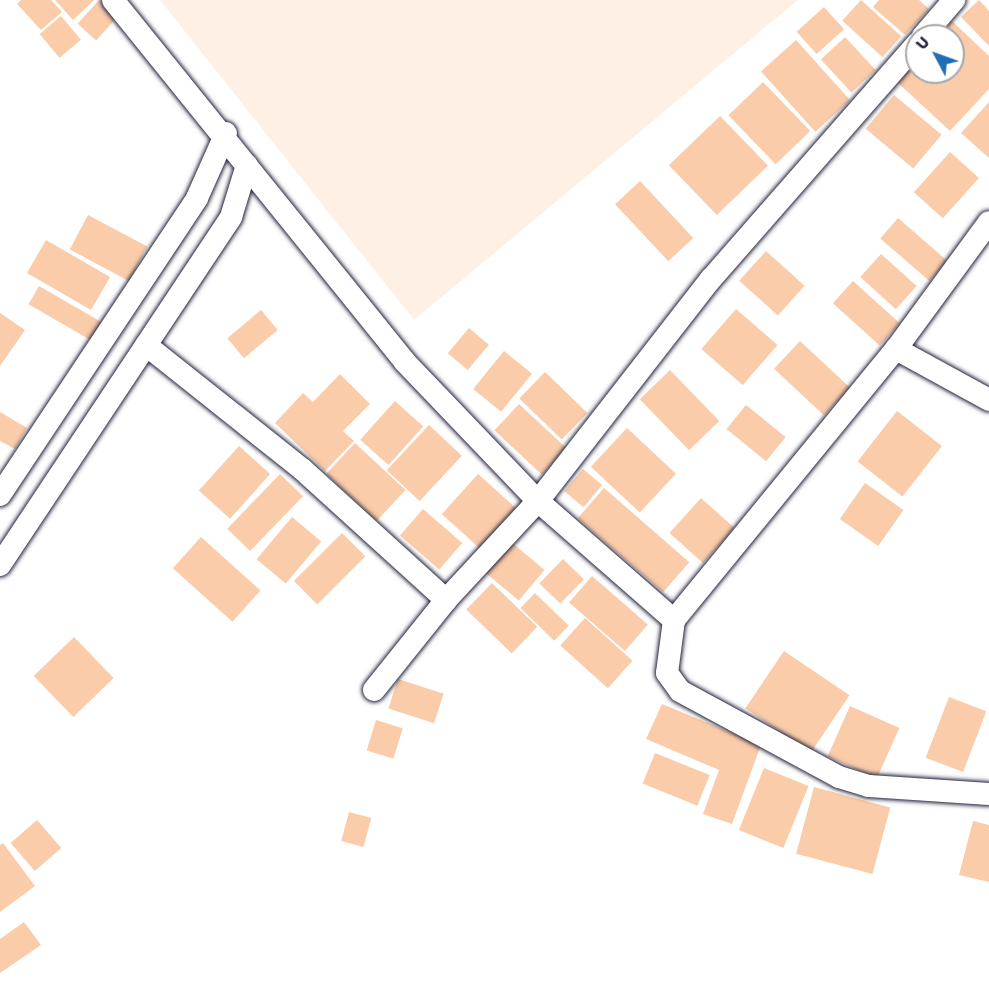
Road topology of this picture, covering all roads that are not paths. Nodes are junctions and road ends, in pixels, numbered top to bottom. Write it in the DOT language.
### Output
graph roads {
  1 [pos="112,0"];
  2 [pos="954,0"];
  3 [pos="933,24"];
  4 [pos="905,58"];
  5 [pos="226,133"];
  6 [pos="247,165"];
  7 [pos="989,222"];
  8 [pos="146,345"];
  9 [pos="896,349"];
  10 [pos="989,400"];
  11 [pos="0,495"];
  12 [pos="538,501"];
  13 [pos="0,565"];
  14 [pos="446,600"];
  15 [pos="674,620"];
  16 [pos="374,690"];
  17 [pos="989,794"];
  1 -- 5 [label="street"];
  2 -- 3 [label="street"];
  4 -- 12 [label="street"];
  5 -- 6 [label="street"];
  5 -- 11 [label="street"];
  6 -- 8 [label="street"];
  6 -- 12 [label="street"];
  7 -- 9 [label="street"];
  8 -- 13 [label="street"];
  8 -- 14 [label="street"];
  9 -- 10 [label="street"];
  9 -- 15 [label="street"];
  12 -- 14 [label="street"];
  12 -- 15 [label="street"];
  14 -- 16 [label="street"];
  15 -- 17 [label="street"];
}
